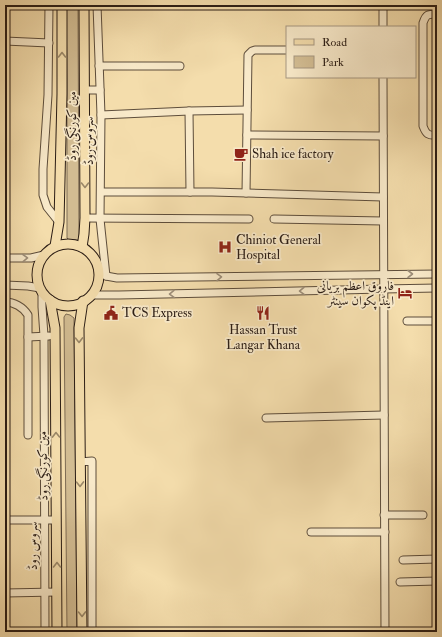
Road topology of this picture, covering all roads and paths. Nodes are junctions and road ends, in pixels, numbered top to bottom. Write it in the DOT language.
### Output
graph roads {
  1 [pos="49,5"];
  2 [pos="62,5"];
  3 [pos="84,5"];
  4 [pos="97,5"];
  5 [pos="383,5"];
  6 [pos="437,14"];
  7 [pos="383,26"];
  8 [pos="5,41"];
  9 [pos="49,43"];
  10 [pos="286,50"];
  11 [pos="100,66"];
  12 [pos="180,66"];
  13 [pos="383,78"];
  14 [pos="85,90"];
  15 [pos="100,90"];
  16 [pos="62,94"];
  17 [pos="48,95"];
  18 [pos="247,110"];
  19 [pos="189,111"];
  20 [pos="101,115"];
  21 [pos="247,135"];
  22 [pos="437,135"];
  23 [pos="383,136"];
  24 [pos="101,192"];
  25 [pos="190,192"];
  26 [pos="246,193"];
  27 [pos="383,197"];
  28 [pos="85,218"];
  29 [pos="100,219"];
  30 [pos="249,219"];
  31 [pos="274,219"];
  32 [pos="383,221"];
  33 [pos="59,222"];
  34 [pos="55,246"];
  35 [pos="82,247"];
  36 [pos="44,255"];
  37 [pos="5,258"];
  38 [pos="102,273"];
  39 [pos="383,274"];
  40 [pos="437,274"];
  41 [pos="5,285"];
  42 [pos="383,288"];
  43 [pos="437,288"];
  44 [pos="41,290"];
  45 [pos="92,294"];
  46 [pos="50,300"];
  47 [pos="5,302"];
  48 [pos="83,302"];
  49 [pos="407,321"];
  50 [pos="437,321"];
  51 [pos="44,336"];
  52 [pos="28,337"];
  53 [pos="55,337"];
  54 [pos="384,415"];
  55 [pos="266,418"];
  56 [pos="28,435"];
  57 [pos="45,461"];
  58 [pos="56,461"];
  59 [pos="80,462"];
  60 [pos="423,515"];
  61 [pos="384,516"];
  62 [pos="5,520"];
  63 [pos="45,520"];
  64 [pos="56,520"];
  65 [pos="311,532"];
  66 [pos="385,532"];
  67 [pos="437,559"];
  68 [pos="403,560"];
  69 [pos="437,581"];
  70 [pos="400,582"];
  71 [pos="45,592"];
  72 [pos="57,592"];
  73 [pos="5,593"];
  74 [pos="45,632"];
  75 [pos="57,632"];
  76 [pos="82,632"];
  77 [pos="92,632"];
  78 [pos="385,632"];
  1 -- 9 [label="street"];
  16 -- 2 [label="main road, مین کورنگی روڈ, one-way"];
  3 -- 14 [label="main road, مین کورنگی روڈ"];
  4 -- 11 [label="street, سروس روڈ"];
  5 -- 7 [label="street"];
  6 -- 22 [label="street"];
  8 -- 9 [label="street"];
  9 -- 17 [label="street"];
  10 -- 18 [label="street"];
  11 -- 12 [label="street"];
  11 -- 15 [label="street, سروس روڈ"];
  13 -- 23 [label="street"];
  14 -- 15 [label="street"];
  14 -- 28 [label="main road, مین کورنگی روڈ, one-way"];
  15 -- 20 [label="street, سروس روڈ"];
  16 -- 17 [label="street"];
  16 -- 33 [label="main road, مین کورنگی روڈ"];
  17 -- 33 [label="street"];
  18 -- 19 [label="street"];
  18 -- 21 [label="street"];
  19 -- 20 [label="street"];
  19 -- 25 [label="street"];
  20 -- 24 [label="street, سروس روڈ"];
  21 -- 23 [label="street"];
  21 -- 26 [label="street"];
  23 -- 27 [label="street"];
  24 -- 25 [label="street"];
  24 -- 29 [label="street, سروس روڈ"];
  25 -- 26 [label="street"];
  26 -- 27 [label="street"];
  27 -- 32 [label="street"];
  28 -- 29 [label="street"];
  28 -- 35 [label="main road, مین کورنگی روڈ"];
  29 -- 30 [label="street"];
  29 -- 38 [label="street, سروس روڈ"];
  31 -- 32 [label="street"];
  32 -- 39 [label="street"];
  33 -- 34 [label="main road, مین کورنگی روڈ"];
  34 -- 35 [label="main road"];
  34 -- 36 [label="main road"];
  35 -- 38 [label="main road"];
  37 -- 36 [label="street, one-way"];
  36 -- 44 [label="main road"];
  38 -- 39 [label="street, one-way"];
  38 -- 45 [label="main road"];
  39 -- 40 [label="street, one-way"];
  39 -- 42 [label="street"];
  41 -- 44 [label="street"];
  42 -- 43 [label="street"];
  42 -- 45 [label="street, one-way"];
  42 -- 54 [label="street"];
  44 -- 46 [label="main road"];
  44 -- 51 [label="street, سروس روڈ"];
  45 -- 48 [label="main road"];
  46 -- 48 [label="main road"];
  46 -- 53 [label="main road, مین کورنگی روڈ"];
  47 -- 52 [label="street"];
  48 -- 59 [label="main road, one-way"];
  49 -- 50 [label="street"];
  51 -- 52 [label="street"];
  51 -- 53 [label="street"];
  51 -- 57 [label="street, سروس روڈ"];
  52 -- 56 [label="street"];
  58 -- 53 [label="main road, مین کورنگی روڈ, one-way"];
  54 -- 55 [label="street"];
  54 -- 61 [label="street"];
  57 -- 58 [label="street"];
  57 -- 63 [label="street, سروس روڈ"];
  58 -- 64 [label="main road, مین کورنگی روڈ"];
  59 -- 76 [label="main road, one-way"];
  59 -- 77 [label="street"];
  60 -- 61 [label="street"];
  61 -- 66 [label="street"];
  62 -- 63 [label="street"];
  63 -- 64 [label="street"];
  63 -- 71 [label="street, سروس روڈ"];
  72 -- 64 [label="main road, مین کورنگی روڈ, one-way"];
  65 -- 66 [label="street"];
  66 -- 78 [label="street"];
  67 -- 68 [label="street"];
  69 -- 70 [label="street"];
  71 -- 72 [label="street"];
  71 -- 73 [label="street"];
  71 -- 74 [label="street, سروس روڈ"];
  72 -- 75 [label="main road, مین کورنگی روڈ"];
}
